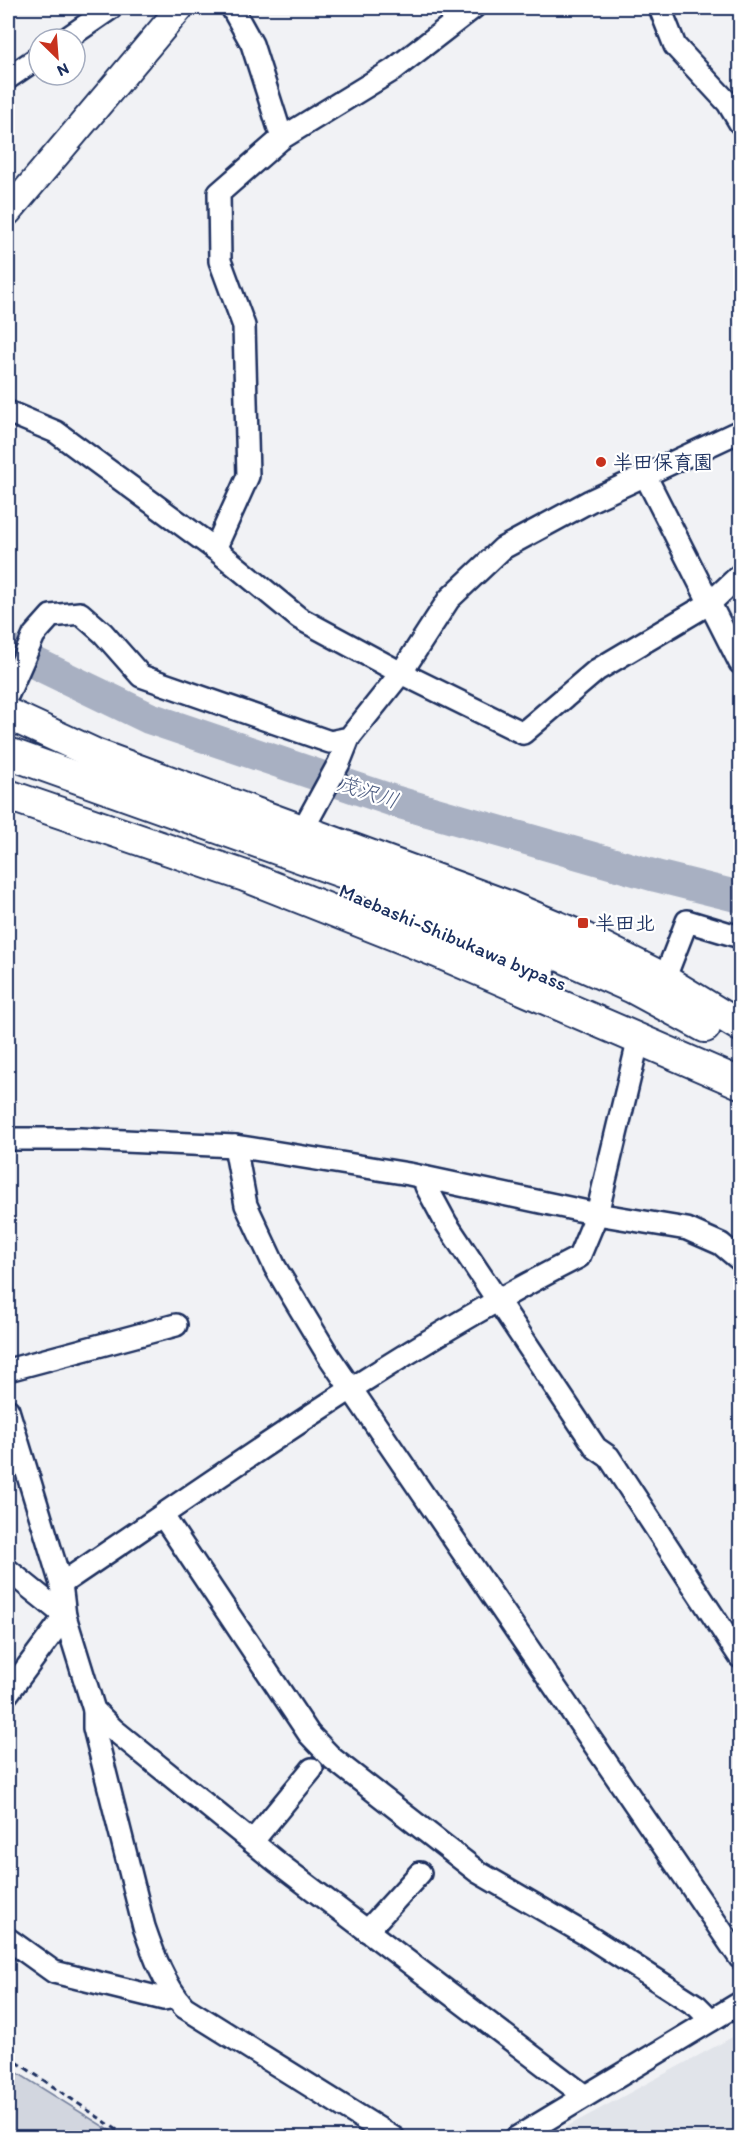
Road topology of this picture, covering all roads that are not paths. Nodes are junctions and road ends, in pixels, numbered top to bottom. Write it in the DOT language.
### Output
graph roads {
  1 [pos="111,8"];
  2 [pos="180,8"];
  3 [pos="232,8"];
  4 [pos="473,8"];
  5 [pos="660,8"];
  6 [pos="83,27"];
  7 [pos="27,65"];
  8 [pos="8,78"];
  9 [pos="741,123"];
  10 [pos="282,138"];
  11 [pos="8,212"];
  12 [pos="8,412"];
  13 [pos="741,431"];
  14 [pos="645,474"];
  15 [pos="215,549"];
  16 [pos="741,575"];
  17 [pos="710,603"];
  18 [pos="741,663"];
  19 [pos="401,673"];
  20 [pos="8,693"];
  21 [pos="8,714"];
  22 [pos="349,738"];
  23 [pos="8,753"];
  24 [pos="8,795"];
  25 [pos="164,810"];
  26 [pos="302,831"];
  27 [pos="741,937"];
  28 [pos="664,980"];
  29 [pos="741,1026"];
  30 [pos="639,1038"];
  31 [pos="741,1046"];
  32 [pos="741,1071"];
  33 [pos="741,1083"];
  34 [pos="8,1139"];
  35 [pos="235,1146"];
  36 [pos="426,1178"];
  37 [pos="597,1214"];
  38 [pos="741,1260"];
  39 [pos="498,1298"];
  40 [pos="176,1325"];
  41 [pos="8,1370"];
  42 [pos="351,1390"];
  43 [pos="8,1410"];
  44 [pos="163,1516"];
  45 [pos="8,1570"];
  46 [pos="61,1584"];
  47 [pos="65,1616"];
  48 [pos="741,1657"];
  49 [pos="8,1693"];
  50 [pos="94,1710"];
  51 [pos="312,1769"];
  52 [pos="252,1842"];
  53 [pos="420,1873"];
  54 [pos="367,1931"];
  55 [pos="8,1939"];
  56 [pos="741,1958"];
  57 [pos="176,1997"];
  58 [pos="741,2003"];
  59 [pos="711,2020"];
  60 [pos="585,2096"];
  61 [pos="394,2138"];
  62 [pos="516,2138"];
  1 -- 6 [label="street"];
  2 -- 11 [label="main road"];
  3 -- 10 [label="street"];
  4 -- 10 [label="street"];
  5 -- 9 [label="street"];
  7 -- 8 [label="street"];
  10 -- 15 [label="street"];
  12 -- 15 [label="street"];
  13 -- 14 [label="street"];
  14 -- 17 [label="street"];
  14 -- 19 [label="street"];
  15 -- 19 [label="street"];
  16 -- 17 [label="street"];
  17 -- 18 [label="street"];
  17 -- 19 [label="street"];
  19 -- 22 [label="street"];
  20 -- 22 [label="street"];
  21 -- 26 [label="highway"];
  22 -- 26 [label="street"];
  23 -- 25 [label="highway, Maebashi-Shibukawa bypass"];
  24 -- 30 [label="highway"];
  25 -- 31 [label="highway, Maebashi-Shibukawa bypass"];
  25 -- 32 [label="highway, Maebashi-Shibukawa bypass"];
  26 -- 28 [label="highway"];
  27 -- 28 [label="street"];
  28 -- 29 [label="highway"];
  30 -- 33 [label="highway"];
  30 -- 37 [label="street"];
  34 -- 35 [label="street"];
  35 -- 36 [label="street"];
  35 -- 42 [label="street"];
  36 -- 37 [label="street"];
  36 -- 39 [label="street"];
  37 -- 38 [label="street"];
  37 -- 39 [label="street"];
  39 -- 42 [label="street"];
  39 -- 48 [label="street"];
  40 -- 41 [label="street"];
  42 -- 44 [label="street"];
  42 -- 56 [label="street"];
  43 -- 46 [label="street"];
  44 -- 46 [label="street"];
  44 -- 59 [label="street"];
  45 -- 47 [label="street"];
  46 -- 47 [label="street"];
  47 -- 49 [label="street"];
  47 -- 50 [label="street"];
  50 -- 52 [label="street"];
  50 -- 57 [label="street"];
  51 -- 52 [label="street"];
  52 -- 54 [label="street"];
  53 -- 54 [label="street"];
  54 -- 60 [label="street"];
  55 -- 57 [label="street"];
  57 -- 61 [label="street"];
  58 -- 59 [label="street"];
  59 -- 60 [label="street"];
  60 -- 62 [label="street"];
}
